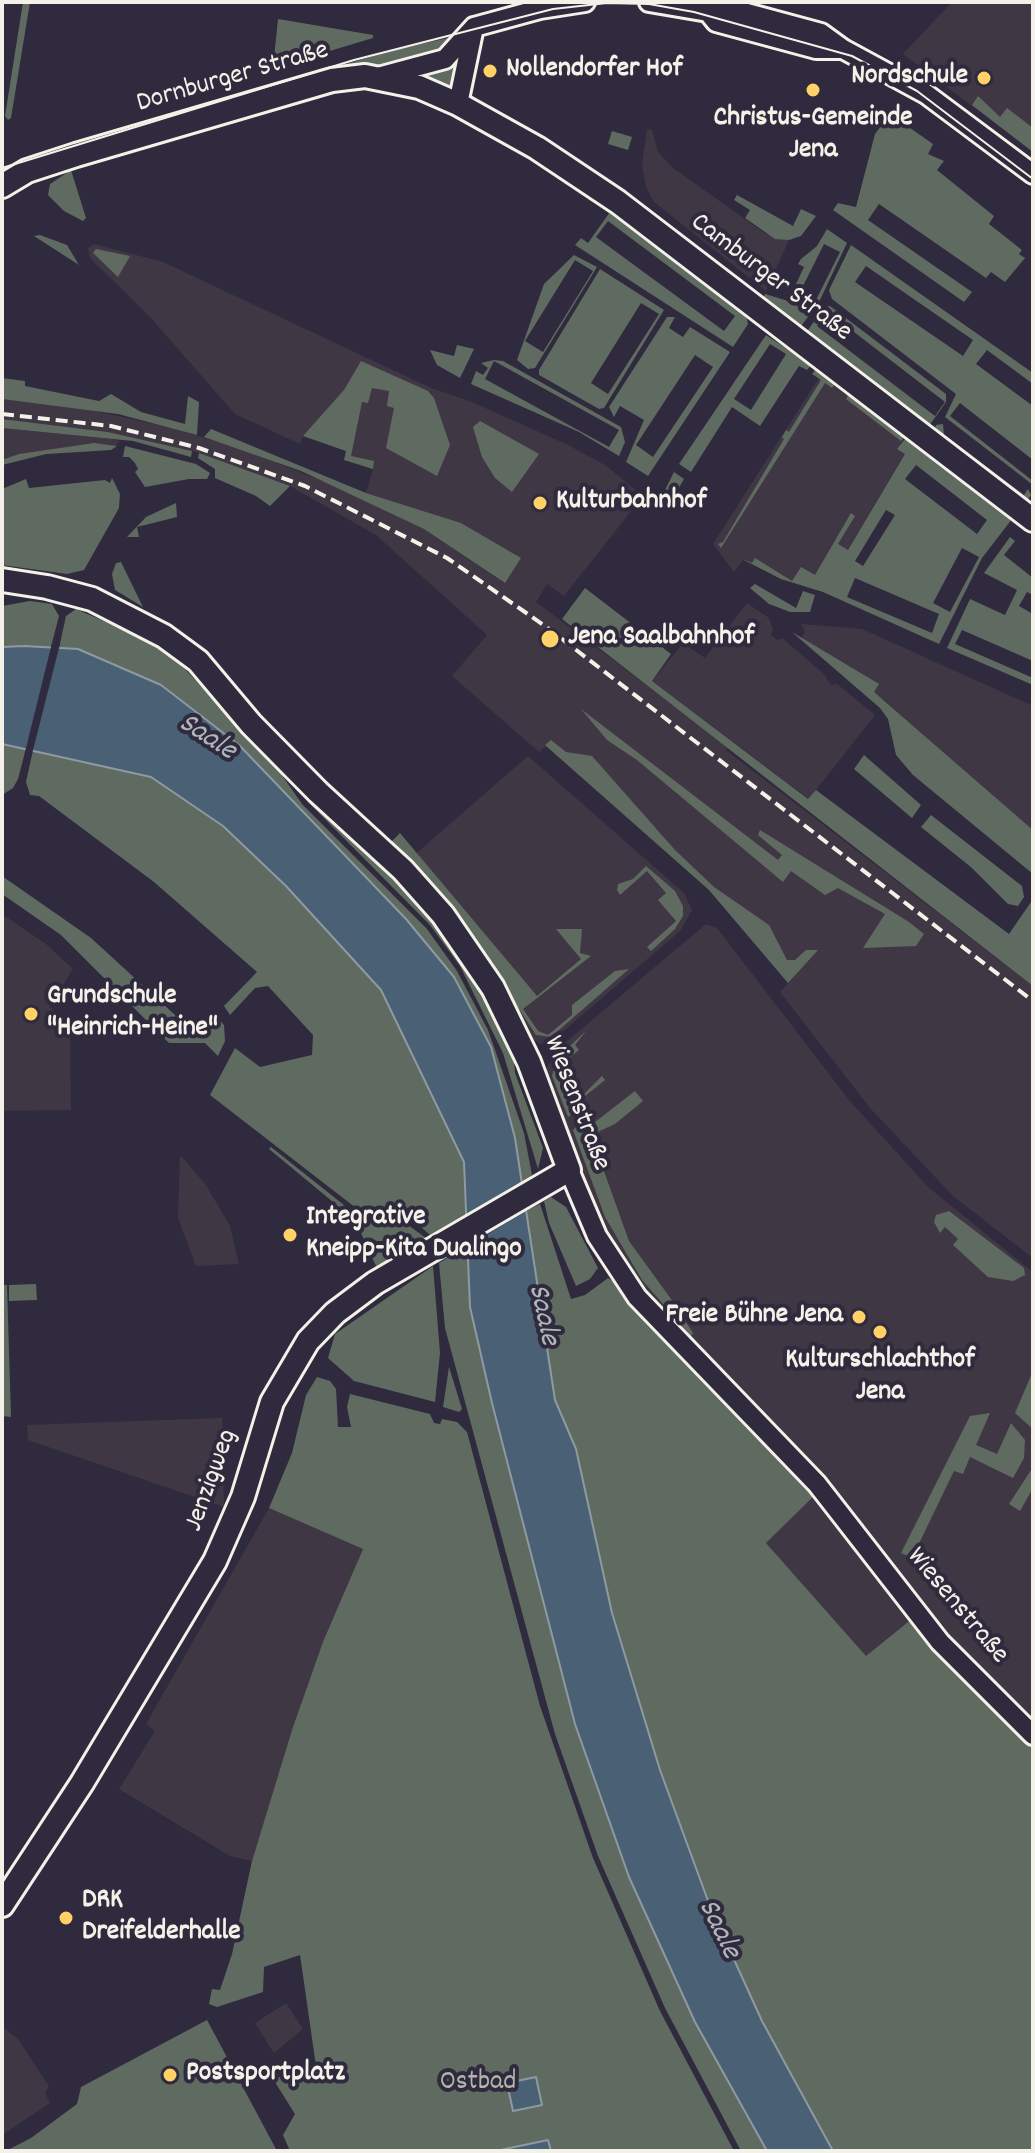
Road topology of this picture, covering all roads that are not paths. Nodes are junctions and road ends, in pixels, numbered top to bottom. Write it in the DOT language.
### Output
graph roads {
  1 [pos="585,2"];
  2 [pos="649,2"];
  3 [pos="474,27"];
  4 [pos="377,77"];
  5 [pos="458,104"];
  6 [pos="71,156"];
  7 [pos="1033,174"];
  8 [pos="2,186"];
  9 [pos="2,203"];
  10 [pos="1033,520"];
  11 [pos="2,580"];
  12 [pos="569,1170"];
  13 [pos="1033,1735"];
  14 [pos="2,1905"];
  1 -- 3 [label="street"];
  2 -- 7 [label="street"];
  3 -- 4 [label="street"];
  3 -- 5 [label="street"];
  4 -- 5 [label="main road, Dornburger Straße"];
  4 -- 6 [label="main road, Dornburger Straße"];
  5 -- 10 [label="main road, Camburger Straße"];
  6 -- 8 [label="main road, Dornburger Straße"];
  6 -- 9 [label="main road, Dornburger Straße"];
  11 -- 12 [label="main road, Wiesenstraße"];
  12 -- 13 [label="street, Wiesenstraße"];
  12 -- 14 [label="main road, Jenzigweg"];
}
